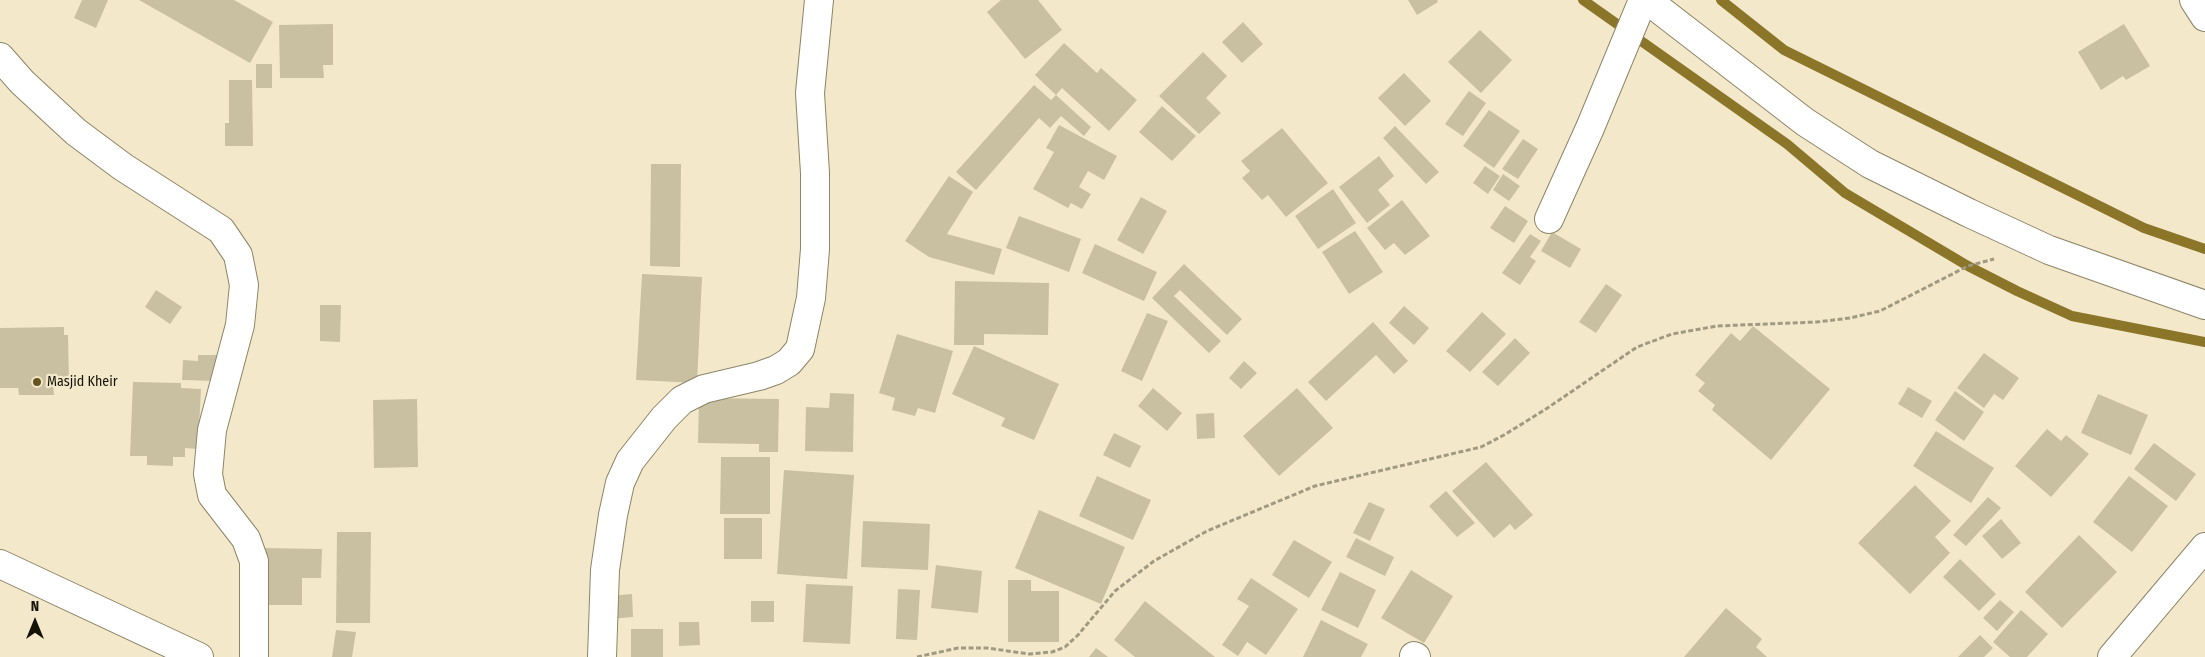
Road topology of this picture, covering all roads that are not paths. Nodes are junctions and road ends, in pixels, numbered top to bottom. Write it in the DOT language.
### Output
graph roads {
  1 [pos="819,0"];
  2 [pos="1645,0"];
  3 [pos="2194,0"];
  4 [pos="2205,17"];
  5 [pos="0,56"];
  6 [pos="1549,219"];
  7 [pos="2205,305"];
  8 [pos="2205,547"];
  9 [pos="0,564"];
  10 [pos="199,657"];
  11 [pos="254,657"];
  12 [pos="602,657"];
  13 [pos="2112,657"];
  1 -- 12 [label="street"];
  2 -- 6 [label="street"];
  2 -- 7 [label="street"];
  3 -- 4 [label="street"];
  5 -- 11 [label="street"];
  8 -- 13 [label="street"];
  9 -- 10 [label="street"];
}
